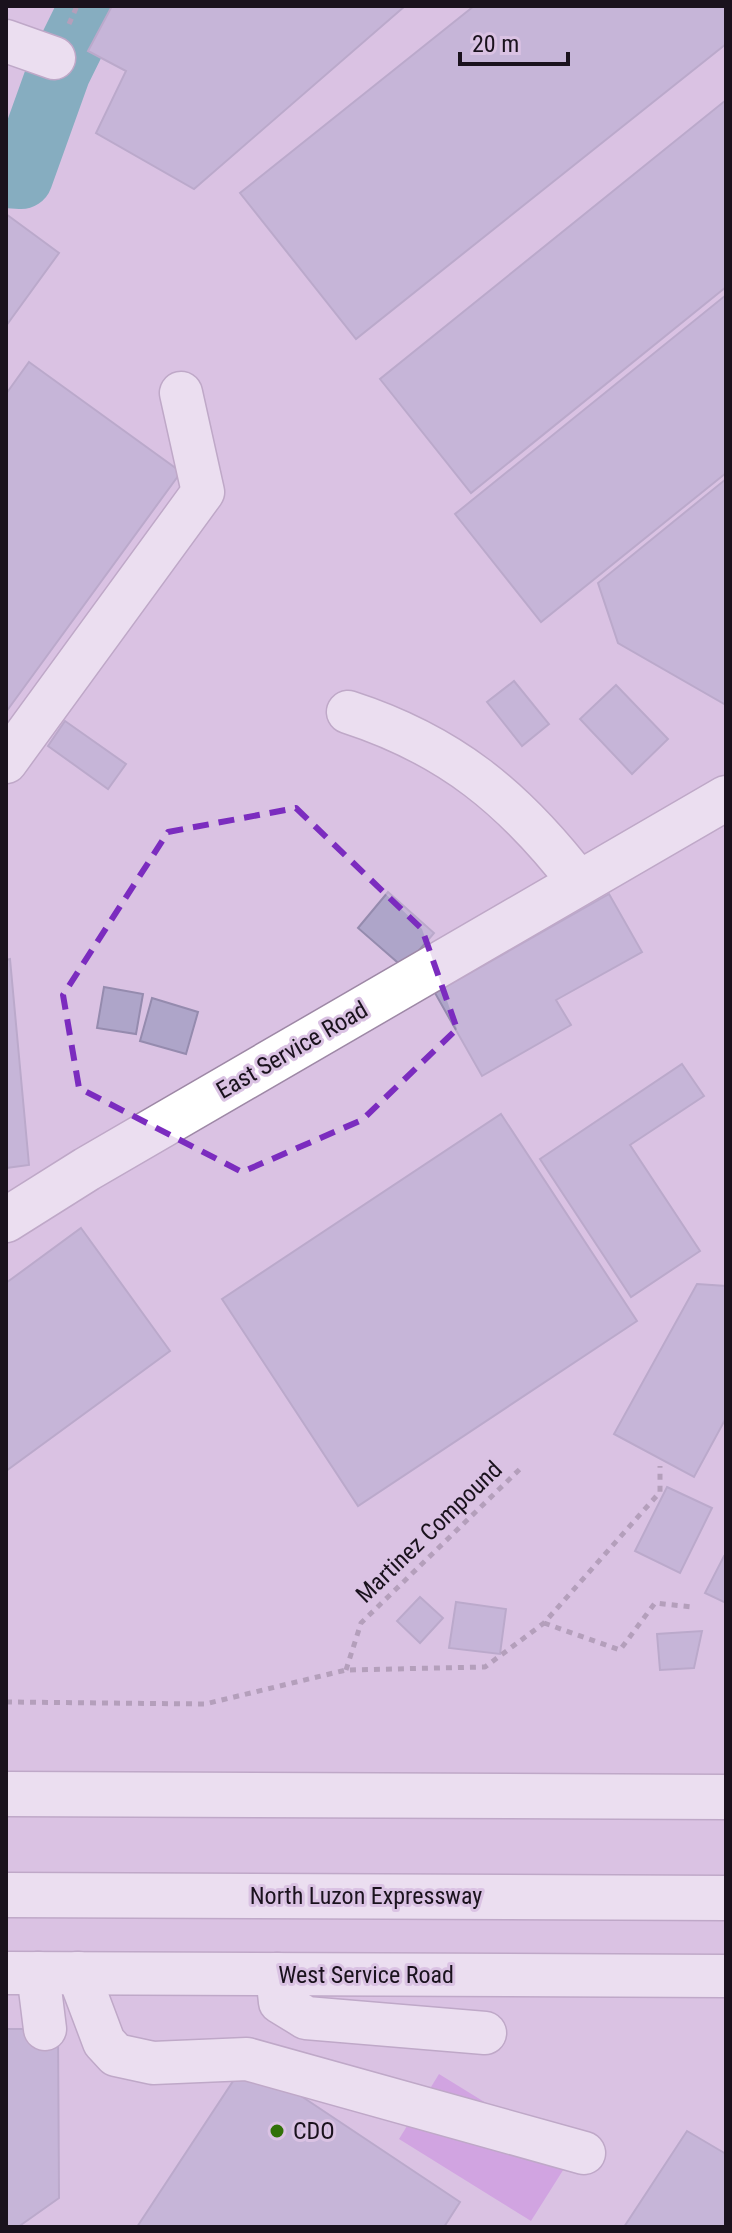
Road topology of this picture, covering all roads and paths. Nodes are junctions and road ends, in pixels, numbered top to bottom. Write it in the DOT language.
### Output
graph roads {
  1 [pos="6,41"];
  2 [pos="54,58"];
  3 [pos="181,393"];
  4 [pos="348,712"];
  5 [pos="6,762"];
  6 [pos="726,798"];
  7 [pos="579,882"];
  8 [pos="6,1220"];
  9 [pos="523,1466"];
  10 [pos="660,1466"];
  11 [pos="692,1607"];
  12 [pos="544,1623"];
  13 [pos="346,1670"];
  14 [pos="6,1702"];
  15 [pos="6,1794"];
  16 [pos="726,1797"];
  17 [pos="6,1895"];
  18 [pos="726,1898"];
  19 [pos="41,1973"];
  20 [pos="277,1974"];
  21 [pos="726,1976"];
  22 [pos="45,2029"];
  23 [pos="485,2033"];
  24 [pos="584,2153"];
  1 -- 2 [label="street"];
  3 -- 5 [label="street"];
  4 -- 7 [label="street"];
  6 -- 7 [label="main road, East Service Road"];
  7 -- 8 [label="main road, East Service Road"];
  9 -- 13 [label="path, Martinez Compound"];
  10 -- 12 [label="path"];
  11 -- 12 [label="path"];
  12 -- 13 [label="path"];
  13 -- 14 [label="path"];
  15 -- 16 [label="main road"];
  17 -- 18 [label="main road, North Luzon Expressway"];
  19 -- 20 [label="street, West Service Road"];
  19 -- 22 [label="street"];
  19 -- 24 [label="street"];
  20 -- 21 [label="street, West Service Road"];
  20 -- 23 [label="street"];
}
